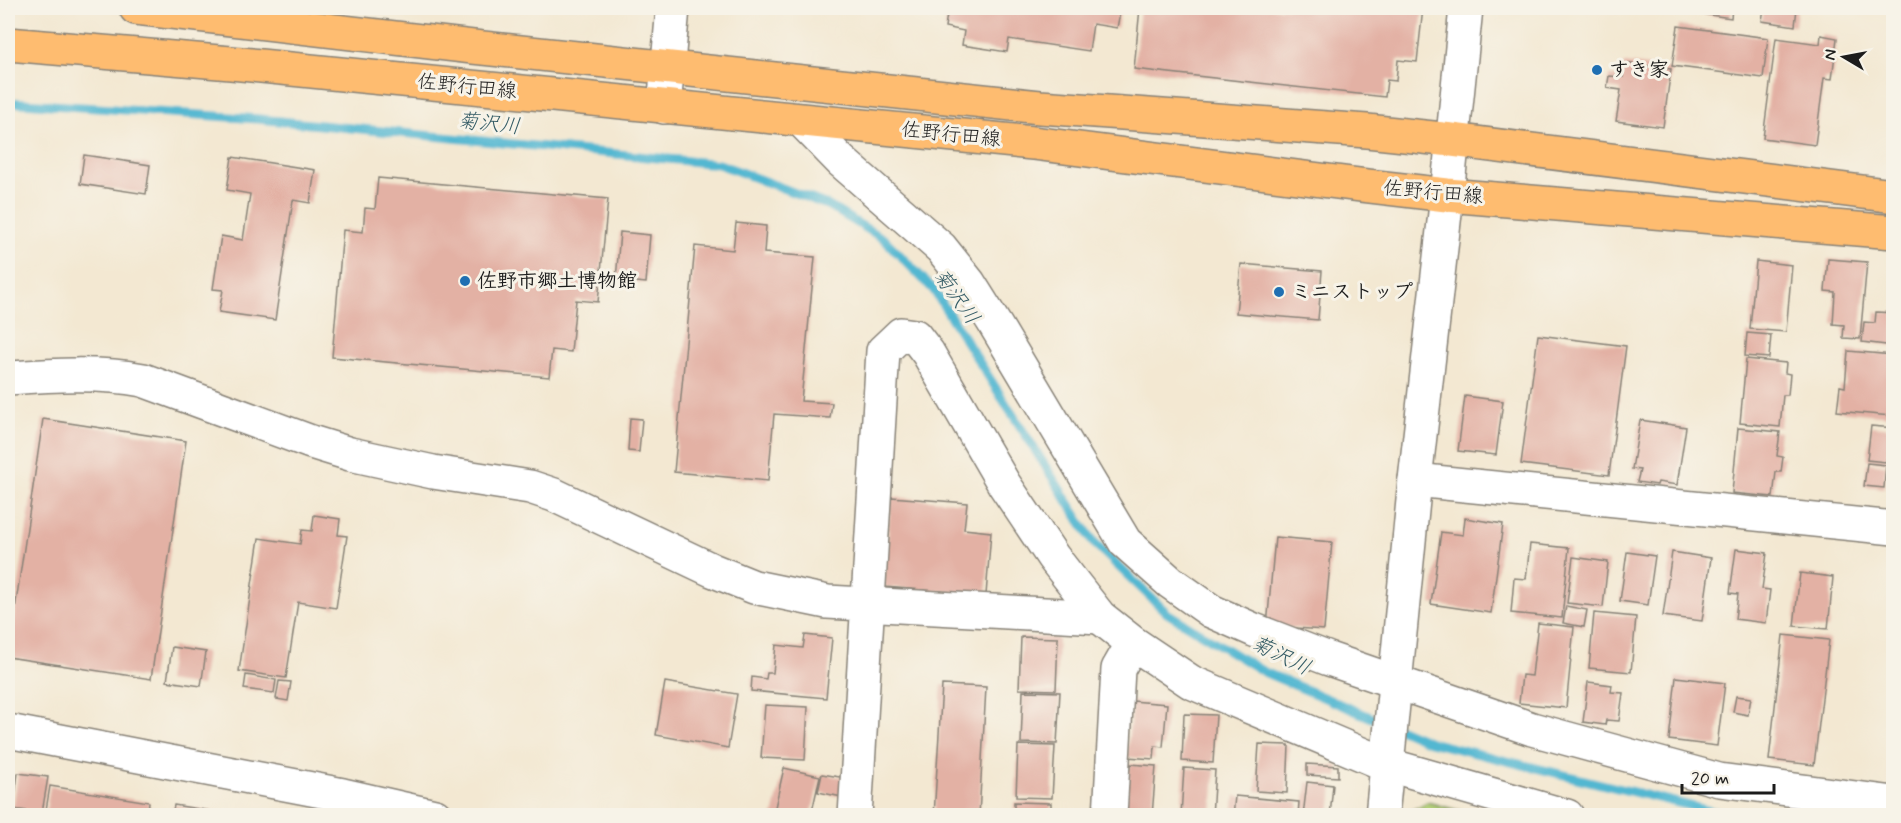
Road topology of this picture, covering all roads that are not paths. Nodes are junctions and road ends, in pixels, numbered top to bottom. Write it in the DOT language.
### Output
graph roads {
  1 [pos="136,8"];
  2 [pos="673,8"];
  3 [pos="1466,8"];
  4 [pos="8,44"];
  5 [pos="668,67"];
  6 [pos="664,107"];
  7 [pos="802,121"];
  8 [pos="1452,140"];
  9 [pos="1447,195"];
  10 [pos="1893,196"];
  11 [pos="1893,232"];
  12 [pos="8,378"];
  13 [pos="1415,480"];
  14 [pos="1893,528"];
  15 [pos="867,605"];
  16 [pos="1100,617"];
  17 [pos="1133,643"];
  18 [pos="1393,689"];
  19 [pos="8,731"];
  20 [pos="1387,755"];
  21 [pos="1893,803"];
  22 [pos="343,805"];
  23 [pos="435,816"];
  24 [pos="855,816"];
  25 [pos="1110,816"];
  26 [pos="1382,816"];
  27 [pos="1567,816"];
  1 -- 5 [label="main road, 佐野行田線"];
  2 -- 5 [label="street"];
  3 -- 8 [label="street"];
  4 -- 6 [label="main road, 佐野行田線"];
  5 -- 6 [label="street"];
  5 -- 8 [label="main road, 佐野行田線"];
  6 -- 7 [label="main road, 佐野行田線"];
  7 -- 9 [label="main road, 佐野行田線"];
  7 -- 18 [label="street"];
  8 -- 9 [label="street"];
  8 -- 10 [label="main road, 佐野行田線"];
  9 -- 11 [label="main road, 佐野行田線"];
  9 -- 13 [label="street"];
  12 -- 15 [label="street"];
  13 -- 14 [label="street"];
  13 -- 18 [label="street"];
  15 -- 16 [label="street"];
  15 -- 16 [label="street"];
  15 -- 24 [label="street"];
  16 -- 17 [label="street"];
  17 -- 20 [label="street"];
  17 -- 25 [label="street"];
  18 -- 20 [label="street"];
  18 -- 21 [label="street"];
  19 -- 22 [label="street"];
  20 -- 26 [label="street"];
  20 -- 27 [label="street"];
  22 -- 23 [label="street"];
}
